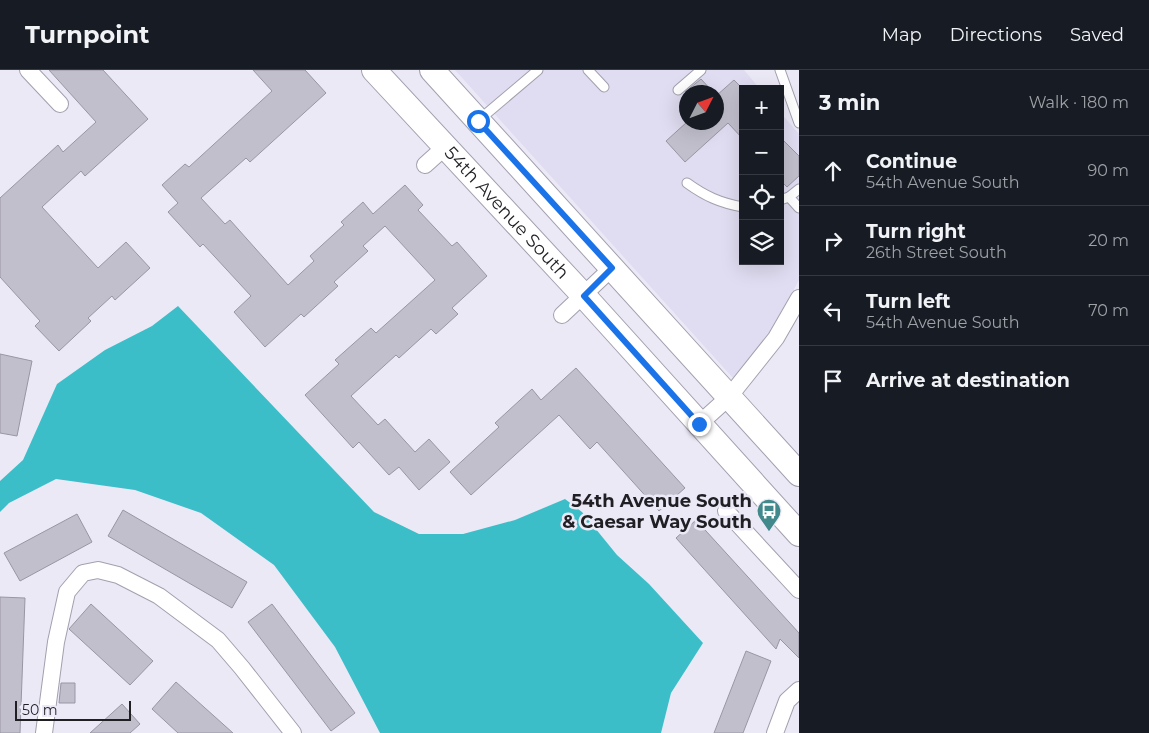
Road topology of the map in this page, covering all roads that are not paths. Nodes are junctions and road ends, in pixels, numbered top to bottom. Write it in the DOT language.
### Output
graph roads {
  1 [pos="28,70"];
  2 [pos="374,70"];
  3 [pos="432,70"];
  4 [pos="538,70"];
  5 [pos="588,70"];
  6 [pos="701,70"];
  7 [pos="780,70"];
  8 [pos="604,87"];
  9 [pos="678,90"];
  10 [pos="60,104"];
  11 [pos="478,121"];
  12 [pos="799,123"];
  13 [pos="445,147"];
  14 [pos="425,166"];
  15 [pos="687,183"];
  16 [pos="799,189"];
  17 [pos="785,199"];
  18 [pos="739,206"];
  19 [pos="799,208"];
  20 [pos="612,268"];
  21 [pos="584,296"];
  22 [pos="799,298"];
  23 [pos="562,315"];
  24 [pos="729,397"];
  25 [pos="699,424"];
  26 [pos="799,474"];
  27 [pos="726,511"];
  28 [pos="799,534"];
  29 [pos="799,590"];
  30 [pos="799,690"];
  31 [pos="44,733"];
  32 [pos="293,733"];
  33 [pos="775,733"];
  1 -- 10 [label="street"];
  2 -- 13 [label="main road, 54th Avenue South"];
  3 -- 11 [label="main road"];
  4 -- 11 [label="lane"];
  5 -- 8 [label="lane"];
  6 -- 9 [label="lane"];
  7 -- 12 [label="lane"];
  11 -- 20 [label="main road"];
  13 -- 14 [label="street"];
  13 -- 21 [label="main road, 54th Avenue South"];
  15 -- 18 [label="lane"];
  16 -- 17 [label="lane"];
  17 -- 19 [label="lane"];
  20 -- 21 [label="street"];
  20 -- 24 [label="main road"];
  21 -- 23 [label="street"];
  21 -- 25 [label="main road, 54th Avenue South"];
  22 -- 24 [label="street"];
  24 -- 25 [label="street"];
  24 -- 26 [label="main road"];
  25 -- 28 [label="main road, 54th Avenue South"];
  27 -- 29 [label="street"];
  30 -- 33 [label="street"];
  31 -- 32 [label="street"];
}
